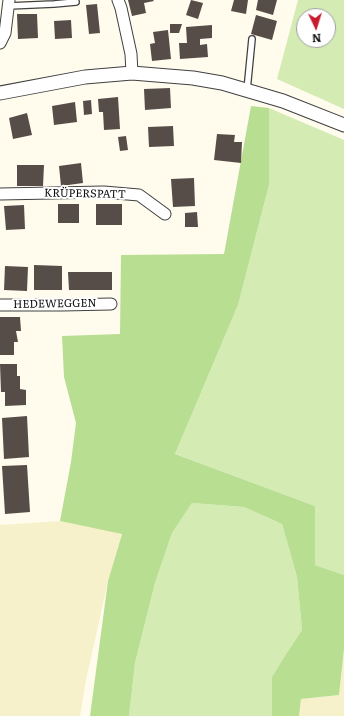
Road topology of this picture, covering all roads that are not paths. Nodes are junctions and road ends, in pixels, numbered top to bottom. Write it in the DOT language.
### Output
graph roads {
  1 [pos="118,0"];
  2 [pos="76,2"];
  3 [pos="9,3"];
  4 [pos="252,39"];
  5 [pos="0,43"];
  6 [pos="132,74"];
  7 [pos="247,90"];
  8 [pos="0,93"];
  9 [pos="344,125"];
  10 [pos="0,194"];
  11 [pos="164,214"];
  12 [pos="110,304"];
  13 [pos="0,305"];
  1 -- 6 [label="street"];
  2 -- 3 [label="lane"];
  3 -- 5 [label="street"];
  4 -- 7 [label="lane"];
  6 -- 7 [label="street"];
  6 -- 8 [label="street"];
  7 -- 9 [label="street"];
  10 -- 11 [label="street, KRÜPERSPATT"];
  12 -- 13 [label="street, HEDEWEGGEN"];
}
